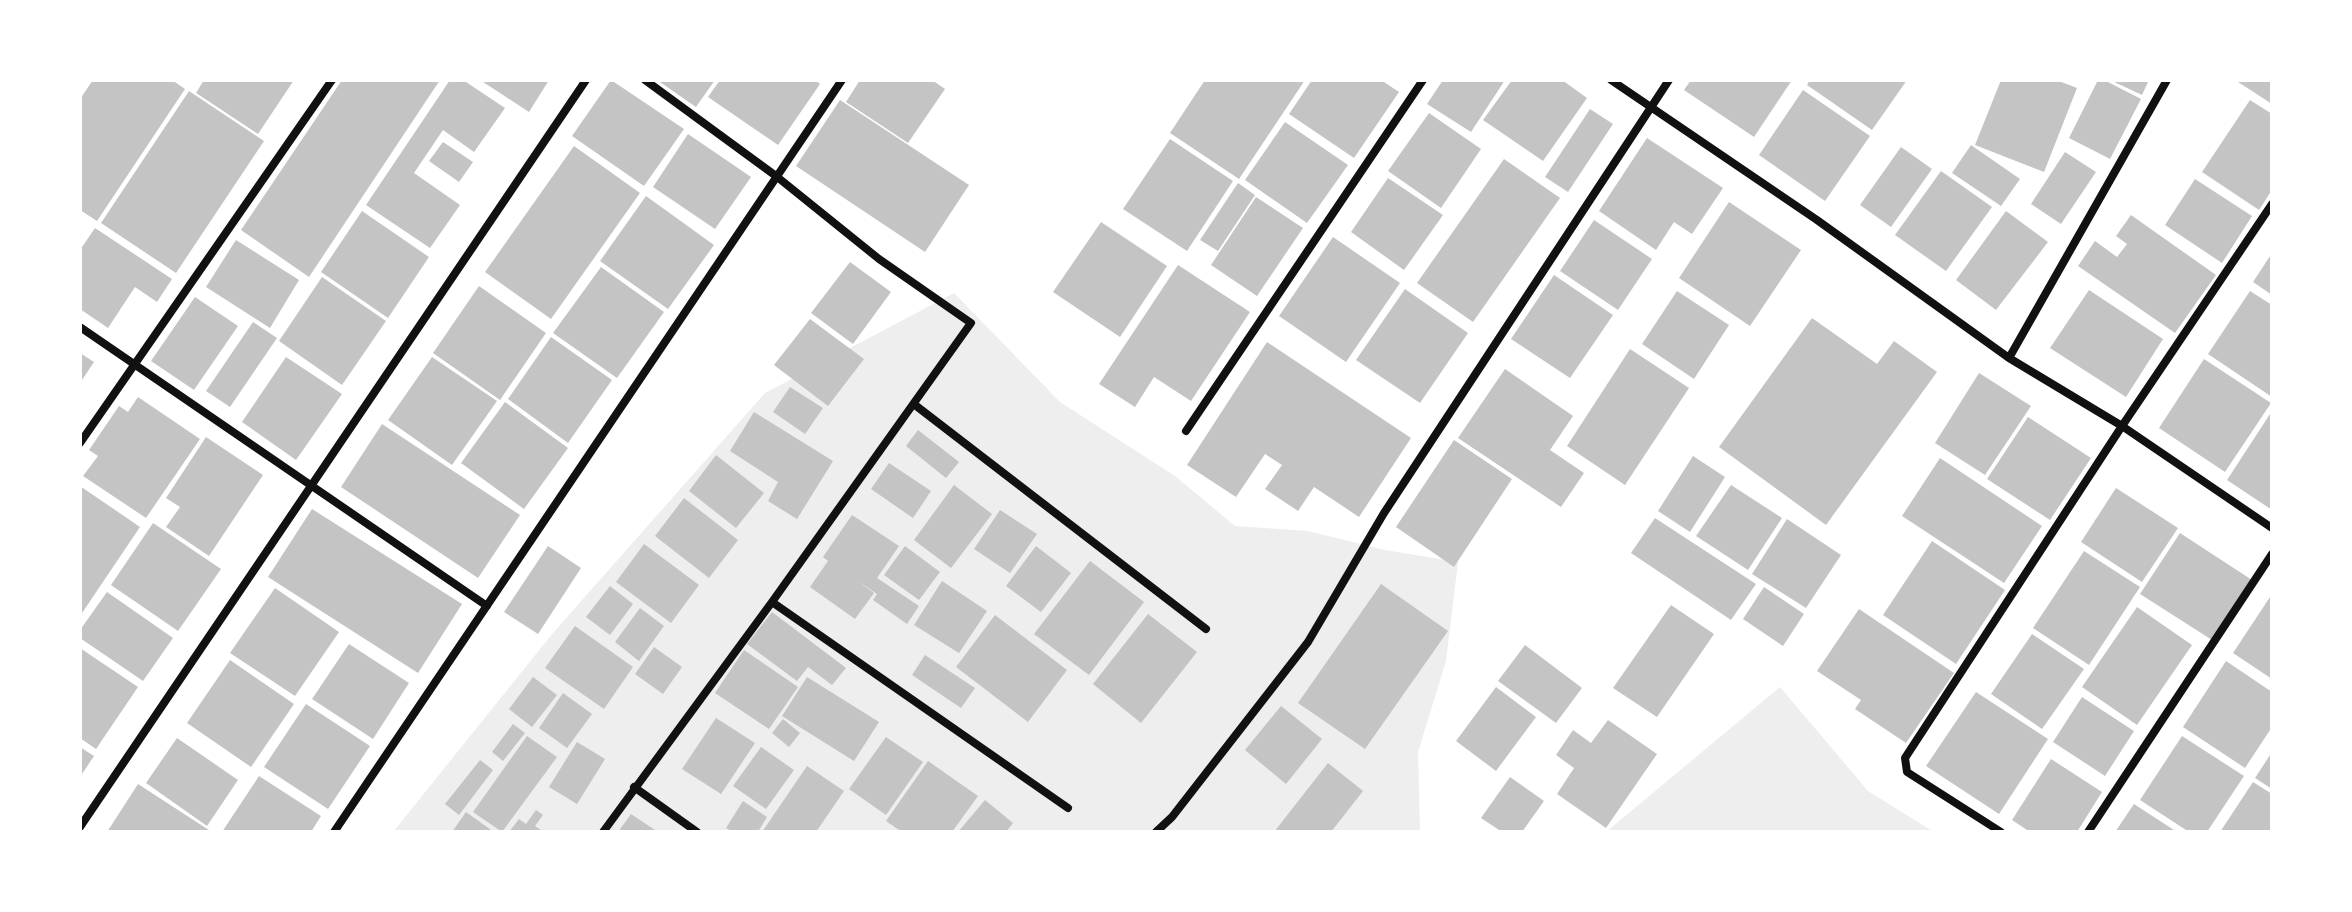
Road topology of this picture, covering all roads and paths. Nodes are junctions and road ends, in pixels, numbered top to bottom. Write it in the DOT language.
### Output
graph roads {
  1 [pos="332,80"];
  2 [pos="586,80"];
  3 [pos="645,80"];
  4 [pos="842,80"];
  5 [pos="1423,80"];
  6 [pos="1611,80"];
  7 [pos="1669,80"];
  8 [pos="2167,80"];
  9 [pos="1650,107"];
  10 [pos="776,176"];
  11 [pos="2272,204"];
  12 [pos="80,327"];
  13 [pos="2009,358"];
  14 [pos="134,363"];
  15 [pos="915,405"];
  16 [pos="2122,426"];
  17 [pos="1186,431"];
  18 [pos="80,443"];
  19 [pos="312,485"];
  20 [pos="2272,528"];
  21 [pos="2272,554"];
  22 [pos="772,602"];
  23 [pos="487,606"];
  24 [pos="1206,629"];
  25 [pos="634,787"];
  26 [pos="1068,808"];
  27 [pos="80,827"];
  28 [pos="334,832"];
  29 [pos="603,832"];
  30 [pos="697,832"];
  31 [pos="1156,832"];
  32 [pos="2001,832"];
  33 [pos="2088,832"];
  1 -- 14 [label="street"];
  2 -- 19 [label="street"];
  3 -- 10 [label="street"];
  4 -- 10 [label="street"];
  5 -- 17 [label="street"];
  6 -- 9 [label="street"];
  7 -- 9 [label="street"];
  8 -- 13 [label="street"];
  9 -- 13 [label="street"];
  9 -- 31 [label="street"];
  10 -- 15 [label="street"];
  10 -- 23 [label="street"];
  11 -- 16 [label="street"];
  12 -- 14 [label="street"];
  13 -- 16 [label="street"];
  14 -- 18 [label="street"];
  14 -- 19 [label="street"];
  15 -- 22 [label="street"];
  15 -- 24 [label="street"];
  16 -- 20 [label="street"];
  16 -- 32 [label="street"];
  19 -- 23 [label="street"];
  19 -- 27 [label="street"];
  21 -- 33 [label="street"];
  22 -- 25 [label="street"];
  22 -- 26 [label="street"];
  23 -- 28 [label="street"];
  25 -- 29 [label="street"];
  25 -- 30 [label="street"];
}
